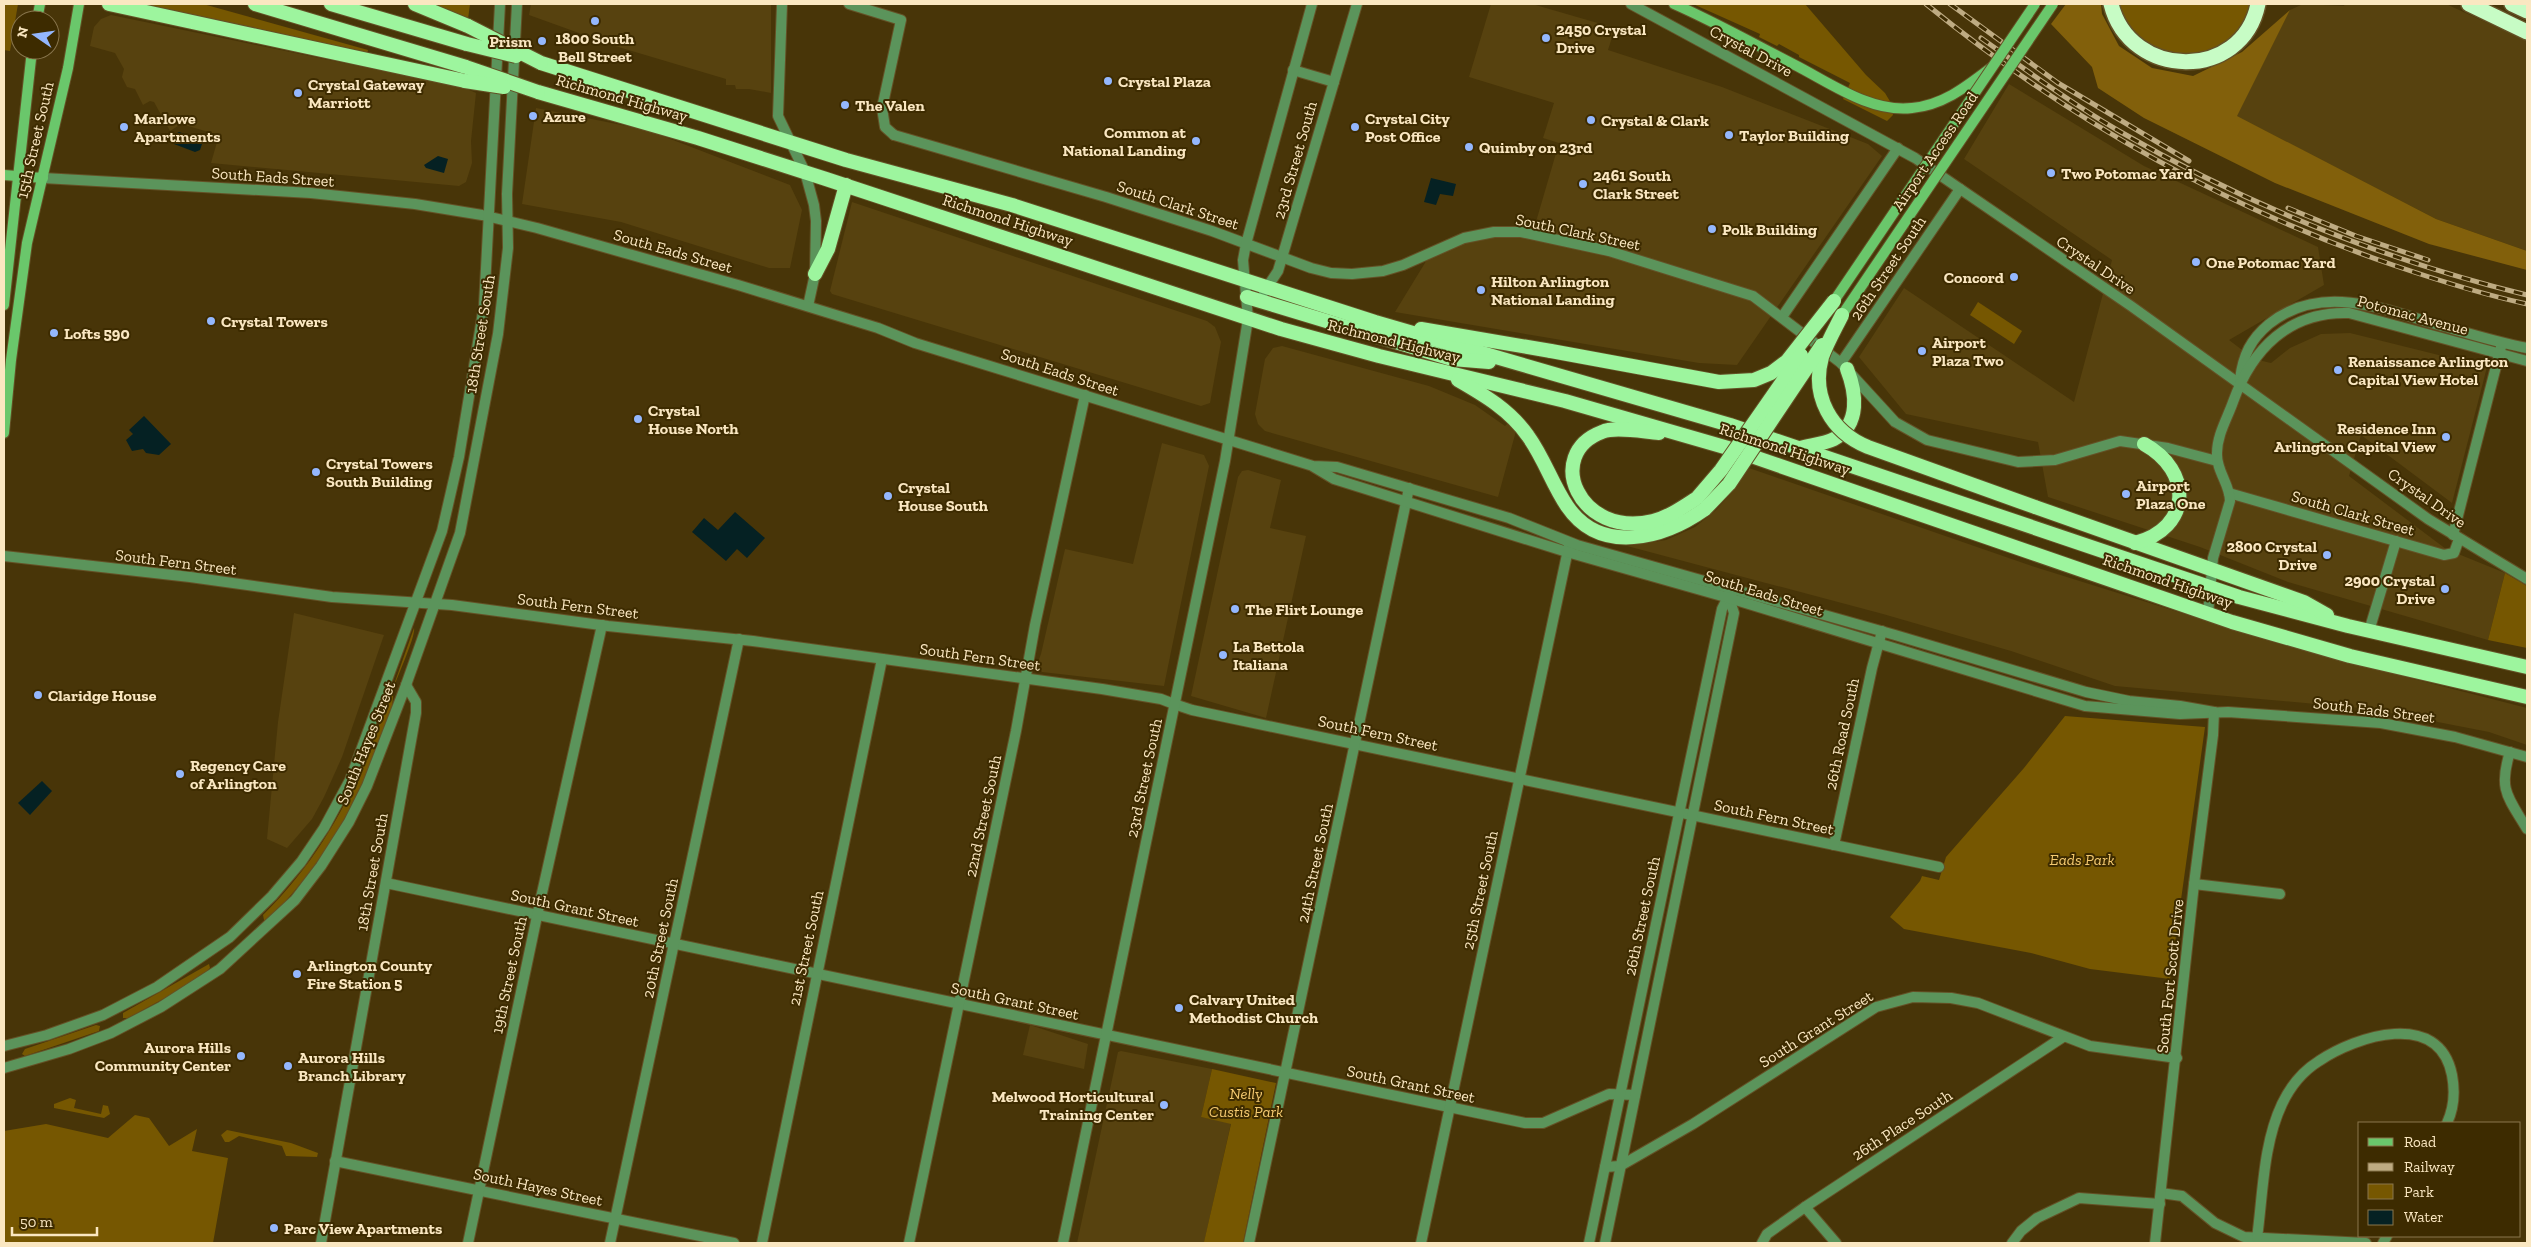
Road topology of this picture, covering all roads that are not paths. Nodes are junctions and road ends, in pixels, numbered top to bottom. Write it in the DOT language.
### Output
graph roads {
  1 [pos="80,4"];
  2 [pos="109,4"];
  3 [pos="255,4"];
  4 [pos="331,4"];
  5 [pos="415,4"];
  6 [pos="500,4"];
  7 [pos="517,4"];
  8 [pos="782,4"];
  9 [pos="849,4"];
  10 [pos="1312,4"];
  11 [pos="1356,4"];
  12 [pos="1631,4"];
  13 [pos="1674,4"];
  14 [pos="2035,4"];
  15 [pos="2053,4"];
  16 [pos="2111,4"];
  17 [pos="2258,4"];
  18 [pos="2469,4"];
  19 [pos="2512,4"];
  20 [pos="2527,11"];
  21 [pos="2527,32"];
  22 [pos="31,60"];
  23 [pos="541,63"];
  24 [pos="1992,66"];
  25 [pos="1293,70"];
  26 [pos="466,74"];
  27 [pos="1334,82"];
  28 [pos="792,143"];
  29 [pos="1898,148"];
  30 [pos="805,172"];
  31 [pos="4,175"];
  32 [pos="16,176"];
  33 [pos="43,178"];
  34 [pos="846,185"];
  35 [pos="1960,189"];
  36 [pos="489,217"];
  37 [pos="507,220"];
  38 [pos="1246,244"];
  39 [pos="1282,257"];
  40 [pos="815,274"];
  41 [pos="1245,282"];
  42 [pos="1266,289"];
  43 [pos="1253,299"];
  44 [pos="1834,301"];
  45 [pos="4,305"];
  46 [pos="808,306"];
  47 [pos="1842,315"];
  48 [pos="1782,317"];
  49 [pos="1248,319"];
  50 [pos="1375,322"];
  51 [pos="2502,343"];
  52 [pos="2527,348"];
  53 [pos="2498,354"];
  54 [pos="2527,361"];
  55 [pos="1510,362"];
  56 [pos="1844,366"];
  57 [pos="1446,373"];
  58 [pos="2240,385"];
  59 [pos="1085,395"];
  60 [pos="6,397"];
  61 [pos="4,433"];
  62 [pos="1684,434"];
  63 [pos="1229,440"];
  64 [pos="2144,444"];
  65 [pos="1799,448"];
  66 [pos="2217,461"];
  67 [pos="1313,466"];
  68 [pos="1409,488"];
  69 [pos="2229,493"];
  70 [pos="1406,501"];
  71 [pos="1701,503"];
  72 [pos="2456,537"];
  73 [pos="2396,541"];
  74 [pos="2135,543"];
  75 [pos="1568,547"];
  76 [pos="4,556"];
  77 [pos="2212,570"];
  78 [pos="2527,579"];
  79 [pos="2210,588"];
  80 [pos="1730,593"];
  81 [pos="417,602"];
  82 [pos="435,603"];
  83 [pos="2208,614"];
  84 [pos="602,625"];
  85 [pos="2348,626"];
  86 [pos="1882,631"];
  87 [pos="2369,631"];
  88 [pos="739,639"];
  89 [pos="1878,643"];
  90 [pos="882,659"];
  91 [pos="1998,666"];
  92 [pos="2527,667"];
  93 [pos="1994,678"];
  94 [pos="1025,679"];
  95 [pos="406,685"];
  96 [pos="2527,697"];
  97 [pos="1174,704"];
  98 [pos="2214,712"];
  99 [pos="1356,744"];
  100 [pos="2510,752"];
  101 [pos="2527,757"];
  102 [pos="1519,778"];
  103 [pos="1679,812"];
  104 [pos="1693,815"];
  105 [pos="2527,829"];
  106 [pos="1834,845"];
  107 [pos="1939,867"];
  108 [pos="386,883"];
  109 [pos="2194,884"];
  110 [pos="2280,894"];
  111 [pos="537,916"];
  112 [pos="674,944"];
  113 [pos="816,974"];
  114 [pos="958,1005"];
  115 [pos="1105,1035"];
  116 [pos="2064,1037"];
  117 [pos="4,1046"];
  118 [pos="2177,1058"];
  119 [pos="4,1068"];
  120 [pos="1286,1073"];
  121 [pos="1620,1095"];
  122 [pos="1635,1095"];
  123 [pos="1450,1108"];
  124 [pos="2447,1122"];
  125 [pos="335,1160"];
  126 [pos="1620,1166"];
  127 [pos="1605,1167"];
  128 [pos="479,1190"];
  129 [pos="2160,1193"];
  130 [pos="2160,1204"];
  131 [pos="1805,1207"];
  132 [pos="616,1218"];
  133 [pos="2257,1238"];
  134 [pos="321,1243"];
  135 [pos="468,1243"];
  136 [pos="610,1243"];
  137 [pos="734,1243"];
  138 [pos="762,1243"];
  139 [pos="909,1243"];
  140 [pos="1063,1243"];
  141 [pos="1249,1243"];
  142 [pos="1421,1243"];
  143 [pos="1589,1243"];
  144 [pos="1605,1243"];
  145 [pos="1762,1243"];
  146 [pos="1836,1243"];
  147 [pos="2012,1243"];
  148 [pos="2155,1243"];
  149 [pos="2366,1243"];
  1 -- 33 [label="main road, 15th Street South"];
  2 -- 26 [label="highway"];
  3 -- 26 [label="highway"];
  4 -- 23 [label="highway, Richmond Highway, bridge"];
  5 -- 23 [label="highway, bridge"];
  6 -- 36 [label="street, 18th Street South"];
  7 -- 37 [label="street, 18th Street South"];
  8 -- 28 [label="street"];
  9 -- 38 [label="street, South Clark Street"];
  10 -- 25 [label="street, 23rd Street South"];
  11 -- 27 [label="street, 23rd Street South"];
  12 -- 29 [label="street, Crystal Drive"];
  13 -- 24 [label="main road"];
  14 -- 24 [label="main road, Airport Access Road, bridge"];
  15 -- 47 [label="main road, Airport Access Road, bridge"];
  16 -- 17 [label="highway"];
  18 -- 21 [label="highway"];
  19 -- 20 [label="highway"];
  22 -- 32 [label="main road, 15th Street South"];
  23 -- 28 [label="highway, Richmond Highway"];
  24 -- 44 [label="main road, Airport Access Road, bridge"];
  25 -- 27 [label="street"];
  25 -- 38 [label="street, 23rd Street South"];
  26 -- 30 [label="highway, Richmond Highway, bridge"];
  27 -- 39 [label="street, 23rd Street South"];
  28 -- 30 [label="street"];
  28 -- 41 [label="highway, Richmond Highway"];
  29 -- 35 [label="street, Crystal Drive"];
  29 -- 48 [label="street"];
  30 -- 34 [label="highway, Richmond Highway"];
  30 -- 40 [label="street"];
  31 -- 32 [label="main road, South Eads Street"];
  32 -- 33 [label="main road, South Eads Street"];
  32 -- 45 [label="main road, 15th Street South"];
  33 -- 36 [label="street, South Eads Street"];
  33 -- 60 [label="main road, 15th Street South"];
  34 -- 40 [label="highway"];
  34 -- 49 [label="highway, Richmond Highway"];
  35 -- 56 [label="street, 26th Street South"];
  35 -- 58 [label="street, Crystal Drive"];
  36 -- 37 [label="street, South Eads Street"];
  36 -- 81 [label="street, 18th Street South"];
  37 -- 46 [label="street, South Eads Street"];
  37 -- 82 [label="street, 18th Street South"];
  38 -- 39 [label="street, South Clark Street"];
  38 -- 41 [label="street, 23rd Street South"];
  39 -- 42 [label="street, 23rd Street South"];
  39 -- 48 [label="street, South Clark Street"];
  40 -- 46 [label="street"];
  41 -- 42 [label="highway, Richmond Highway"];
  41 -- 43 [label="street, 23rd Street South"];
  42 -- 43 [label="street, 23rd Street South"];
  42 -- 50 [label="highway, Richmond Highway"];
  43 -- 49 [label="street, 23rd Street South"];
  43 -- 55 [label="highway"];
  44 -- 50 [label="highway, bridge"];
  44 -- 71 [label="highway, bridge"];
  46 -- 59 [label="street, South Eads Street"];
  47 -- 71 [label="highway, bridge"];
  47 -- 74 [label="highway, bridge"];
  48 -- 56 [label="street, South Clark Street"];
  49 -- 57 [label="highway, Richmond Highway"];
  49 -- 63 [label="street, 23rd Street South"];
  50 -- 55 [label="highway, Richmond Highway"];
  51 -- 52 [label="street, Potomac Avenue"];
  51 -- 53 [label="street"];
  51 -- 58 [label="street, Potomac Avenue"];
  53 -- 54 [label="street, Potomac Avenue"];
  53 -- 58 [label="street, Potomac Avenue"];
  53 -- 72 [label="street"];
  55 -- 65 [label="highway, Richmond Highway"];
  56 -- 64 [label="street, South Clark Street"];
  56 -- 65 [label="highway"];
  57 -- 62 [label="highway, Richmond Highway"];
  57 -- 71 [label="highway"];
  58 -- 66 [label="street"];
  58 -- 72 [label="street, Crystal Drive"];
  59 -- 63 [label="street, South Eads Street"];
  59 -- 94 [label="street, 22nd Street South"];
  60 -- 61 [label="main road, 15th Street South"];
  62 -- 71 [label="highway"];
  62 -- 83 [label="highway, Richmond Highway"];
  63 -- 67 [label="street, South Eads Street"];
  63 -- 97 [label="street, 23rd Street South"];
  64 -- 66 [label="street, South Clark Street"];
  64 -- 74 [label="highway"];
  65 -- 79 [label="highway, Richmond Highway"];
  66 -- 69 [label="street"];
  67 -- 68 [label="street, South Eads Street"];
  67 -- 70 [label="street, South Eads Street"];
  68 -- 70 [label="street, 24th Street South"];
  68 -- 75 [label="street, South Eads Street"];
  69 -- 73 [label="street, South Clark Street"];
  69 -- 77 [label="street"];
  70 -- 75 [label="street, South Eads Street"];
  70 -- 99 [label="street, 24th Street South"];
  72 -- 73 [label="street, South Clark Street"];
  72 -- 78 [label="street, Crystal Drive"];
  73 -- 87 [label="street"];
  74 -- 77 [label="highway"];
  75 -- 80 [label="street, South Eads Street"];
  75 -- 102 [label="street, 25th Street South"];
  76 -- 81 [label="street, South Fern Street"];
  77 -- 79 [label="street"];
  77 -- 85 [label="highway"];
  79 -- 83 [label="street"];
  79 -- 85 [label="highway, Richmond Highway"];
  80 -- 86 [label="street, South Eads Street"];
  80 -- 89 [label="street, South Eads Street"];
  80 -- 103 [label="street, 26th Street South"];
  80 -- 104 [label="street, 26th Street South"];
  81 -- 82 [label="street, South Fern Street"];
  81 -- 117 [label="street, South Hayes Street"];
  82 -- 84 [label="street, South Fern Street"];
  82 -- 95 [label="street, South Hayes Street"];
  83 -- 96 [label="highway, Richmond Highway"];
  84 -- 88 [label="street, South Fern Street"];
  84 -- 111 [label="street, 19th Street South"];
  85 -- 87 [label="highway, Richmond Highway"];
  86 -- 89 [label="street, 26th Road South"];
  86 -- 91 [label="street, South Eads Street"];
  87 -- 92 [label="highway, Richmond Highway"];
  88 -- 90 [label="street, South Fern Street"];
  88 -- 112 [label="street, 20th Street South"];
  89 -- 93 [label="street, South Eads Street"];
  89 -- 106 [label="street, 26th Road South"];
  90 -- 94 [label="street, South Fern Street"];
  90 -- 113 [label="street, 21st Street South"];
  91 -- 93 [label="street"];
  91 -- 98 [label="street, South Eads Street"];
  93 -- 98 [label="street, South Eads Street"];
  94 -- 97 [label="street, South Fern Street"];
  94 -- 114 [label="street, 22nd Street South"];
  95 -- 108 [label="street, 18th Street South"];
  95 -- 119 [label="street, South Hayes Street"];
  97 -- 99 [label="street, South Fern Street"];
  97 -- 115 [label="street, 23rd Street South"];
  98 -- 100 [label="street, South Eads Street"];
  98 -- 109 [label="street, South Fort Scott Drive"];
  99 -- 102 [label="street, South Fern Street"];
  99 -- 120 [label="street, 24th Street South"];
  100 -- 101 [label="street, South Eads Street"];
  100 -- 105 [label="street"];
  102 -- 103 [label="street, South Fern Street"];
  102 -- 123 [label="street, 25th Street South"];
  103 -- 104 [label="street, South Fern Street"];
  103 -- 121 [label="street, 26th Street South"];
  104 -- 106 [label="street, South Fern Street"];
  104 -- 122 [label="street, 26th Street South"];
  106 -- 107 [label="street, South Fern Street"];
  108 -- 111 [label="street, South Grant Street"];
  108 -- 125 [label="street, 18th Street South"];
  109 -- 110 [label="street"];
  109 -- 118 [label="street, South Fort Scott Drive"];
  111 -- 112 [label="street, South Grant Street"];
  111 -- 128 [label="street, 19th Street South"];
  112 -- 113 [label="street, South Grant Street"];
  112 -- 132 [label="street, 20th Street South"];
  113 -- 114 [label="street, South Grant Street"];
  113 -- 138 [label="street, 21st Street South"];
  114 -- 115 [label="street, South Grant Street"];
  114 -- 139 [label="street, 22nd Street South"];
  115 -- 120 [label="street, South Grant Street"];
  115 -- 140 [label="street, 23rd Street South"];
  116 -- 118 [label="street, South Grant Street"];
  116 -- 126 [label="street, South Grant Street"];
  116 -- 131 [label="street, 26th Place South"];
  118 -- 129 [label="street, South Fort Scott Drive"];
  120 -- 123 [label="street, South Grant Street"];
  120 -- 141 [label="street, 24th Street South"];
  121 -- 122 [label="street, South Grant Street"];
  121 -- 123 [label="street, South Grant Street"];
  121 -- 127 [label="street, 26th Street South"];
  122 -- 126 [label="street, 26th Street South"];
  123 -- 142 [label="street, 25th Street South"];
  124 -- 133 [label="street"];
  125 -- 128 [label="street, South Hayes Street"];
  125 -- 134 [label="street, 18th Street South"];
  126 -- 127 [label="street, South Grant Street"];
  126 -- 144 [label="street, 26th Street South"];
  127 -- 143 [label="street, 26th Street South"];
  128 -- 132 [label="street, South Hayes Street"];
  128 -- 135 [label="street, 19th Street South"];
  129 -- 130 [label="street, South Fort Scott Drive"];
  129 -- 133 [label="street"];
  130 -- 147 [label="street"];
  130 -- 148 [label="street, South Fort Scott Drive"];
  131 -- 145 [label="street, 26th Place South"];
  131 -- 146 [label="street"];
  132 -- 136 [label="street, 20th Street South"];
  132 -- 137 [label="street, South Hayes Street"];
  133 -- 149 [label="street"];
}
